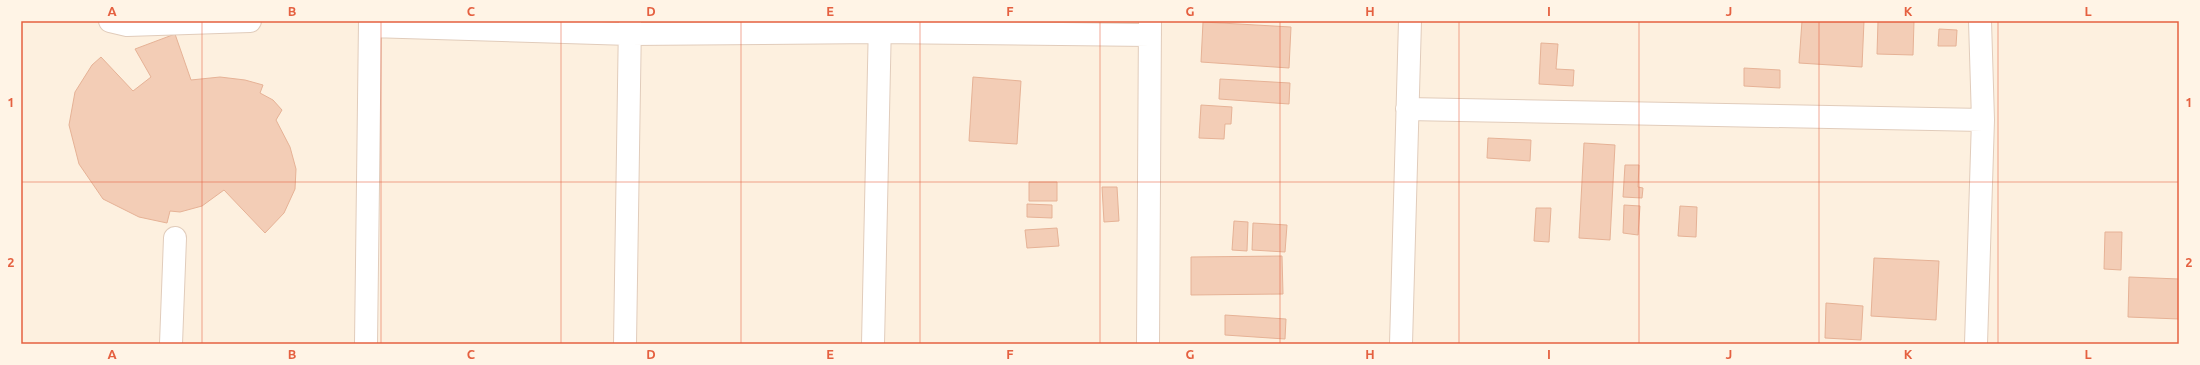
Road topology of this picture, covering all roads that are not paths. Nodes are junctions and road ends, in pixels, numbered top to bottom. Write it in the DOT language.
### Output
graph roads {
  1 [pos="110,21"];
  2 [pos="250,21"];
  3 [pos="1410,21"];
  4 [pos="1980,21"];
  5 [pos="370,23"];
  6 [pos="880,26"];
  7 [pos="630,28"];
  8 [pos="1150,28"];
  9 [pos="1407,109"];
  10 [pos="1983,120"];
  11 [pos="175,238"];
  12 [pos="171,344"];
  13 [pos="366,344"];
  14 [pos="625,344"];
  15 [pos="873,344"];
  16 [pos="1148,344"];
  17 [pos="1401,344"];
  18 [pos="1976,344"];
  1 -- 2 [label="street"];
  3 -- 9 [label="street"];
  4 -- 10 [label="street"];
  5 -- 7 [label="street"];
  5 -- 13 [label="street"];
  6 -- 7 [label="street"];
  6 -- 8 [label="street"];
  6 -- 15 [label="street"];
  7 -- 14 [label="street"];
  8 -- 16 [label="street"];
  9 -- 10 [label="street"];
  9 -- 17 [label="street"];
  10 -- 18 [label="street"];
  11 -- 12 [label="street"];
}
